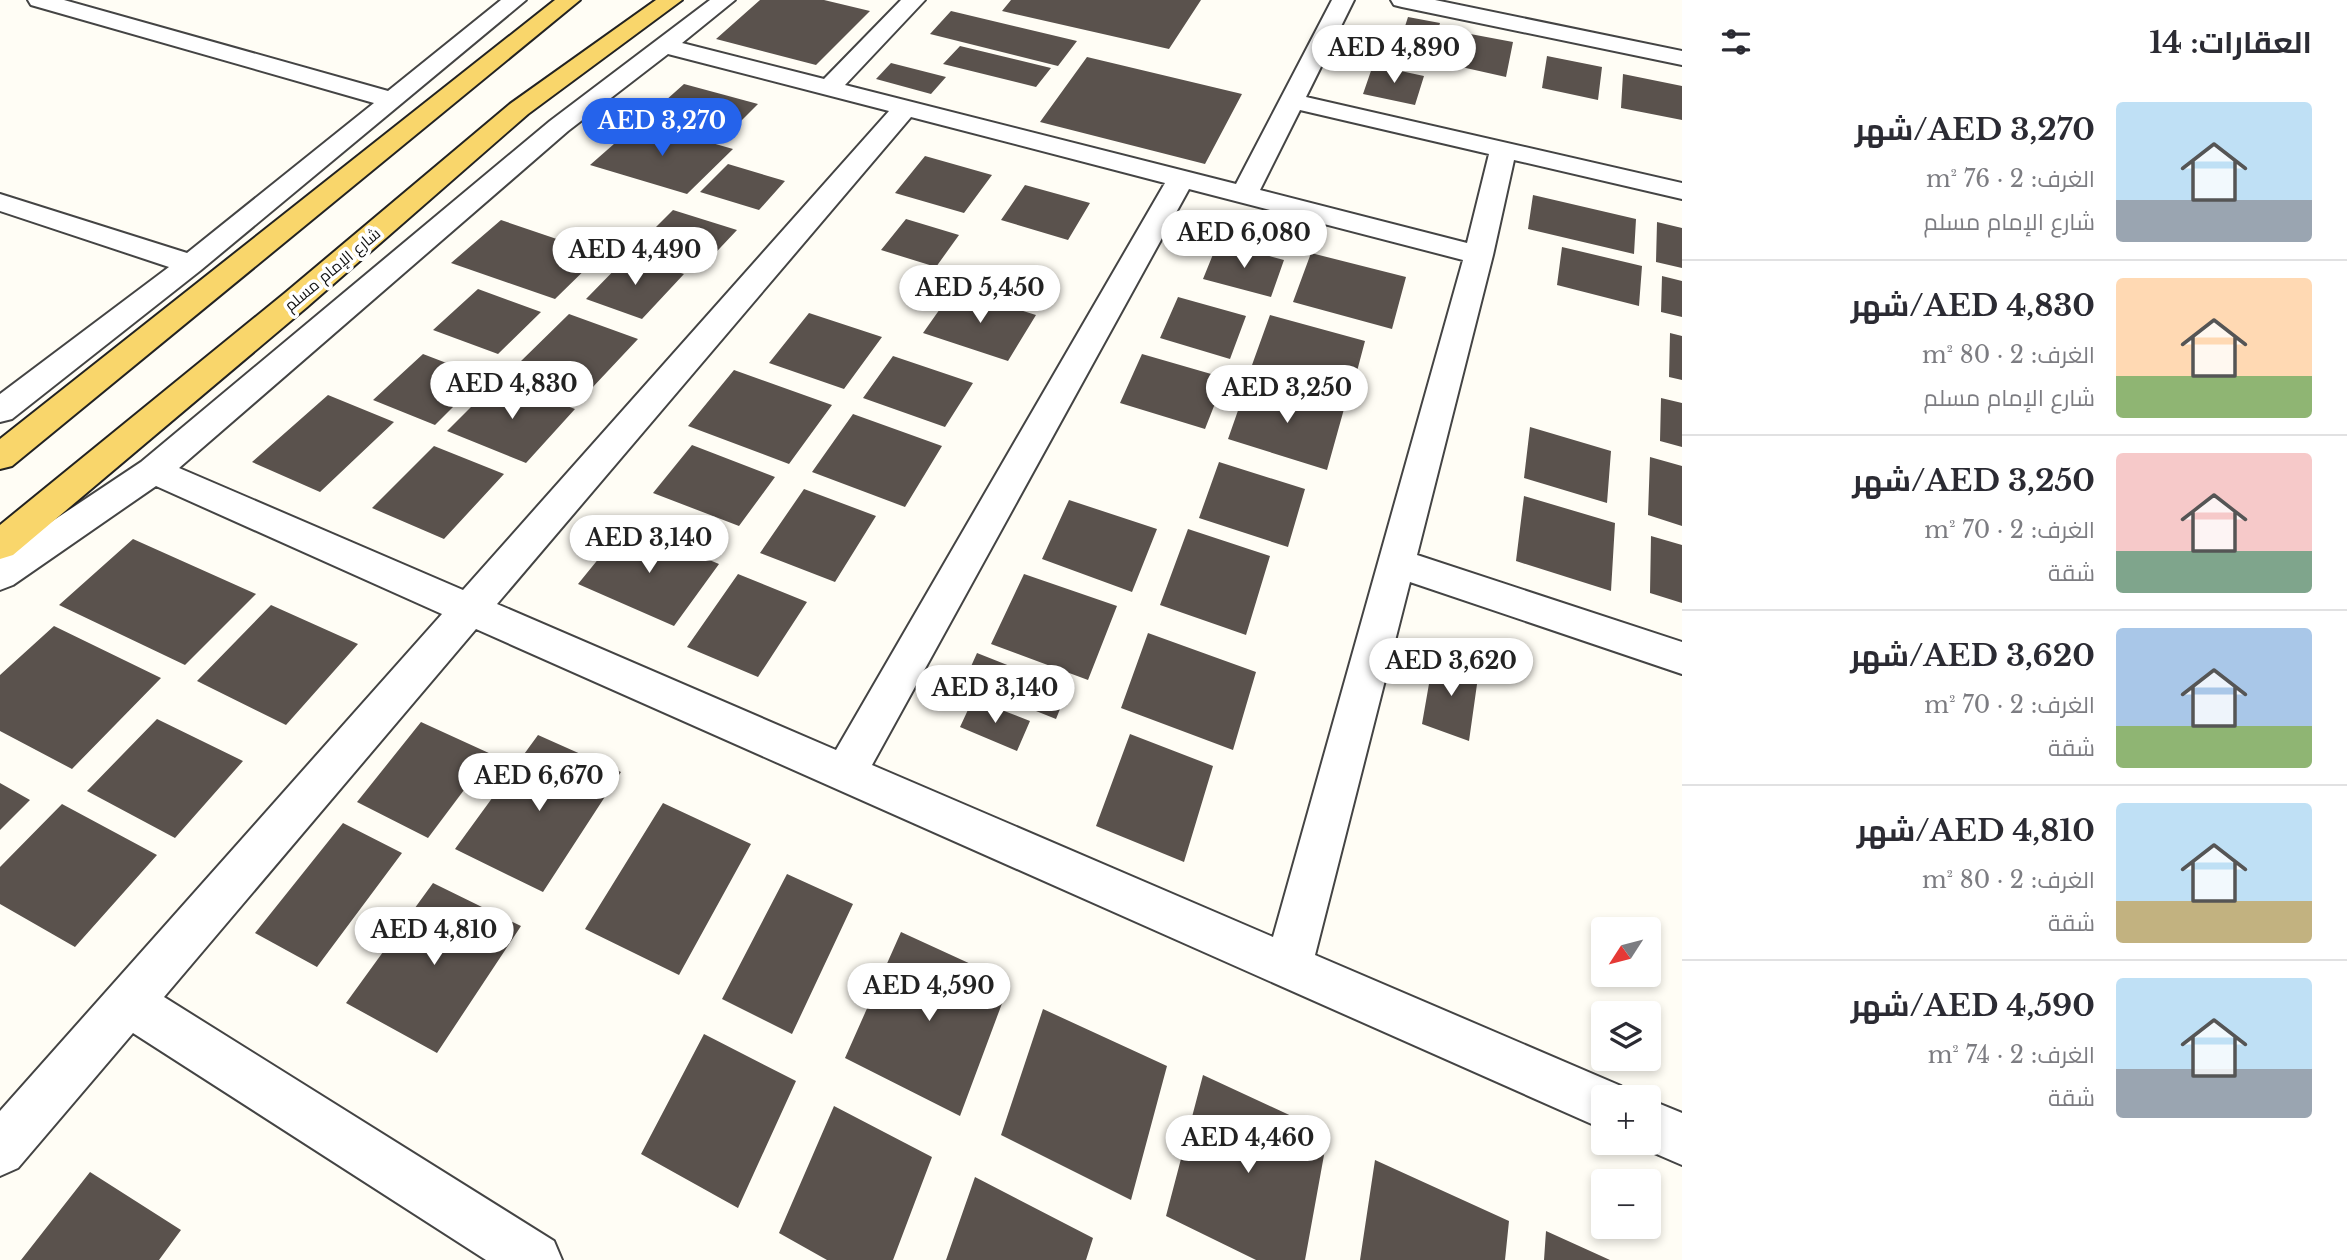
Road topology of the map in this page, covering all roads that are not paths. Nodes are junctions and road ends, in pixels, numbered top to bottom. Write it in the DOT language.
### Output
graph roads {
  1 [pos="39,0"];
  2 [pos="120,0"];
  3 [pos="515,0"];
  4 [pos="663,0"];
  5 [pos="671,0"];
  6 [pos="724,0"];
  7 [pos="914,0"];
  8 [pos="1343,0"];
  9 [pos="1402,0"];
  10 [pos="1485,0"];
  11 [pos="582,12"];
  12 [pos="174,15"];
  13 [pos="1682,40"];
  14 [pos="664,46"];
  15 [pos="1682,58"];
  16 [pos="391,87"];
  17 [pos="829,89"];
  18 [pos="1292,101"];
  19 [pos="905,107"];
  20 [pos="1503,149"];
  21 [pos="1182,177"];
  22 [pos="1682,191"];
  23 [pos="1245,193"];
  24 [pos="0,202"];
  25 [pos="1479,255"];
  26 [pos="191,264"];
  27 [pos="0,411"];
  28 [pos="0,457"];
  29 [pos="153,471"];
  30 [pos="0,545"];
  31 [pos="1396,563"];
  32 [pos="0,575"];
  33 [pos="469,609"];
  34 [pos="1682,658"];
  35 [pos="845,773"];
  36 [pos="1288,967"];
  37 [pos="128,1002"];
  38 [pos="1591,1099"];
  39 [pos="1661,1130"];
  40 [pos="1682,1139"];
  41 [pos="0,1150"];
  42 [pos="535,1260"];
  1 -- 16 [label="street"];
  2 -- 12 [label="street"];
  3 -- 16 [label="street"];
  4 -- 11 [label="main road"];
  5 -- 30 [label="main road, شارع الإمام مسلم"];
  6 -- 14 [label="street"];
  7 -- 17 [label="street"];
  8 -- 18 [label="street"];
  9 -- 15 [label="street"];
  10 -- 13 [label="street"];
  11 -- 28 [label="main road"];
  14 -- 17 [label="street"];
  14 -- 29 [label="street"];
  16 -- 26 [label="street"];
  17 -- 19 [label="street"];
  18 -- 20 [label="street"];
  18 -- 23 [label="street"];
  19 -- 21 [label="street"];
  19 -- 33 [label="street"];
  20 -- 22 [label="street"];
  20 -- 25 [label="street"];
  21 -- 23 [label="street"];
  21 -- 35 [label="street"];
  23 -- 25 [label="street"];
  24 -- 26 [label="street"];
  25 -- 31 [label="street"];
  26 -- 27 [label="street"];
  29 -- 32 [label="street"];
  29 -- 33 [label="street"];
  31 -- 34 [label="street"];
  31 -- 36 [label="street"];
  33 -- 35 [label="street"];
  33 -- 37 [label="street"];
  35 -- 36 [label="street"];
  36 -- 38 [label="street"];
  37 -- 41 [label="street"];
  37 -- 42 [label="street"];
  39 -- 40 [label="street"];
}
